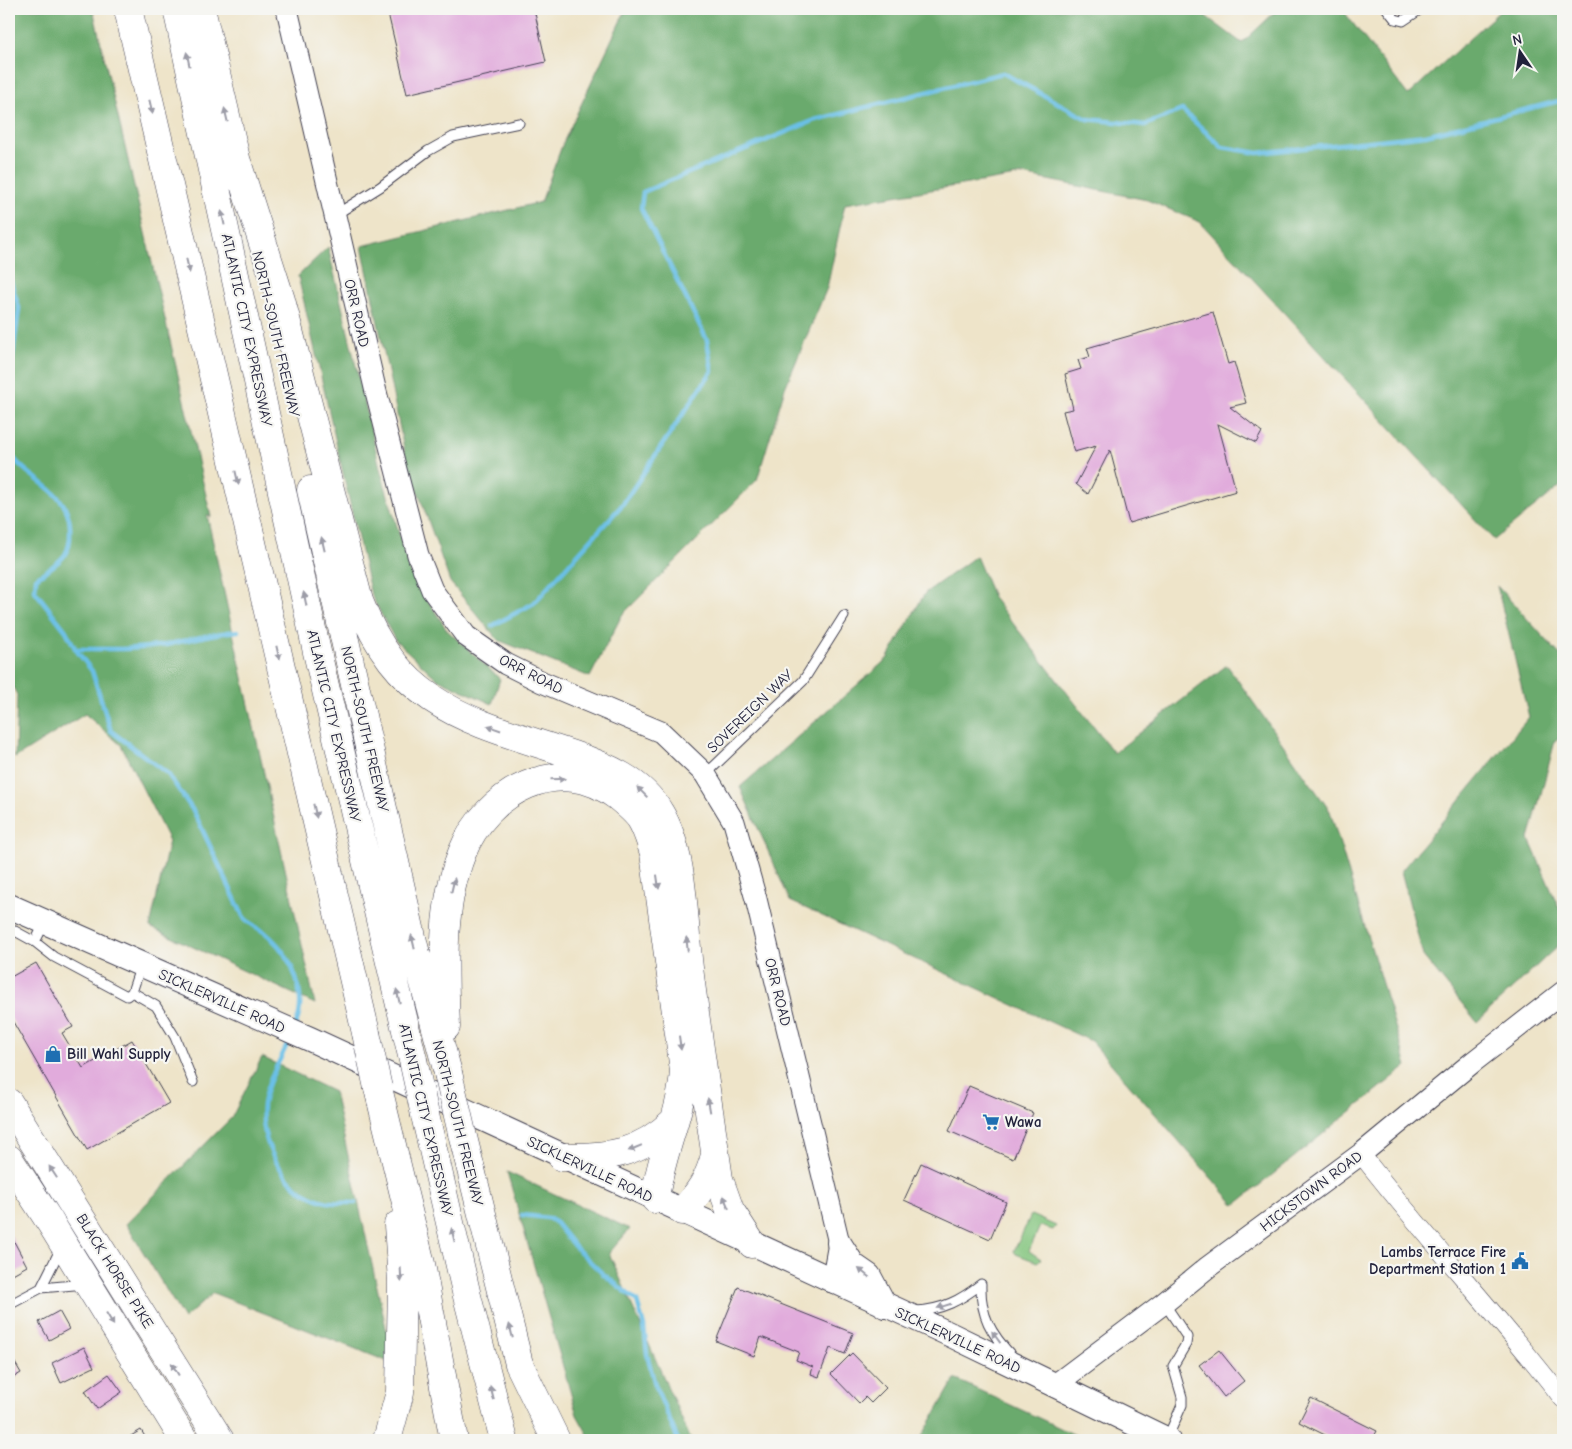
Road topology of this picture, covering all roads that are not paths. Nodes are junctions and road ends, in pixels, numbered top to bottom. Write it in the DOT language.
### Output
graph roads {
  1 [pos="128,9"];
  2 [pos="178,9"];
  3 [pos="201,9"];
  4 [pos="287,9"];
  5 [pos="1387,9"];
  6 [pos="1421,9"];
  7 [pos="519,124"];
  8 [pos="237,162"];
  9 [pos="335,215"];
  10 [pos="844,616"];
  11 [pos="706,774"];
  12 [pos="9,906"];
  13 [pos="9,932"];
  14 [pos="40,932"];
  15 [pos="141,965"];
  16 [pos="132,992"];
  17 [pos="1563,992"];
  18 [pos="448,1073"];
  19 [pos="193,1082"];
  20 [pos="378,1088"];
  21 [pos="9,1103"];
  22 [pos="674,1121"];
  23 [pos="716,1153"];
  24 [pos="1361,1154"];
  25 [pos="562,1157"];
  26 [pos="9,1159"];
  27 [pos="655,1199"];
  28 [pos="75,1206"];
  29 [pos="682,1211"];
  30 [pos="57,1232"];
  31 [pos="839,1243"];
  32 [pos="752,1244"];
  33 [pos="421,1264"];
  34 [pos="832,1282"];
  35 [pos="89,1284"];
  36 [pos="41,1288"];
  37 [pos="1164,1303"];
  38 [pos="9,1305"];
  39 [pos="893,1309"];
  40 [pos="1029,1373"];
  41 [pos="1055,1385"];
  42 [pos="1563,1399"];
  43 [pos="198,1406"];
  44 [pos="178,1430"];
  45 [pos="220,1440"];
  46 [pos="387,1440"];
  47 [pos="454,1440"];
  48 [pos="468,1440"];
  49 [pos="504,1440"];
  50 [pos="556,1440"];
  51 [pos="1168,1440"];
  1 -- 20 [label="main road, one-way, bridge"];
  49 -- 2 [label="main road, ATLANTIC CITY EXPRESSWAY, one-way, bridge"];
  8 -- 3 [label="main road, NORTH-SOUTH FREEWAY, one-way"];
  4 -- 9 [label="street, ORR ROAD"];
  5 -- 6 [label="lane"];
  7 -- 9 [label="lane"];
  18 -- 8 [label="main road, NORTH-SOUTH FREEWAY, one-way"];
  23 -- 8 [label="main road, one-way"];
  9 -- 11 [label="street, ORR ROAD"];
  10 -- 11 [label="lane, SOVEREIGN WAY"];
  11 -- 31 [label="street, ORR ROAD"];
  12 -- 14 [label="main road, SICKLERVILLE ROAD"];
  13 -- 14 [label="lane"];
  14 -- 15 [label="main road, SICKLERVILLE ROAD"];
  14 -- 16 [label="lane"];
  15 -- 16 [label="lane"];
  15 -- 25 [label="main road, SICKLERVILLE ROAD"];
  16 -- 19 [label="lane"];
  17 -- 24 [label="street, HICKSTOWN ROAD"];
  18 -- 22 [label="main road, one-way"];
  50 -- 18 [label="main road, NORTH-SOUTH FREEWAY, one-way, bridge"];
  20 -- 33 [label="main road"];
  20 -- 46 [label="main road, one-way"];
  28 -- 21 [label="main road, BLACK HORSE PIKE, one-way"];
  22 -- 25 [label="main road, one-way"];
  22 -- 27 [label="main road"];
  23 -- 29 [label="main road"];
  32 -- 23 [label="main road, one-way"];
  24 -- 37 [label="street, HICKSTOWN ROAD"];
  24 -- 42 [label="street"];
  25 -- 27 [label="main road, SICKLERVILLE ROAD"];
  26 -- 30 [label="main road, BLACK HORSE PIKE"];
  27 -- 29 [label="main road, SICKLERVILLE ROAD"];
  28 -- 30 [label="main road"];
  43 -- 28 [label="main road, BLACK HORSE PIKE, one-way"];
  29 -- 32 [label="main road, SICKLERVILLE ROAD"];
  30 -- 35 [label="main road, BLACK HORSE PIKE"];
  30 -- 36 [label="lane"];
  31 -- 34 [label="street, ORR ROAD"];
  39 -- 31 [label="main road, one-way"];
  32 -- 34 [label="main road, SICKLERVILLE ROAD"];
  33 -- 47 [label="main road"];
  33 -- 48 [label="main road"];
  34 -- 39 [label="main road, SICKLERVILLE ROAD"];
  35 -- 36 [label="lane"];
  35 -- 44 [label="main road, BLACK HORSE PIKE, one-way"];
  36 -- 38 [label="lane"];
  37 -- 41 [label="street, HICKSTOWN ROAD"];
  37 -- 51 [label="lane"];
  39 -- 40 [label="main road, SICKLERVILLE ROAD"];
  40 -- 39 [label="lane, one-way"];
  40 -- 41 [label="main road, SICKLERVILLE ROAD"];
  41 -- 51 [label="main road, SICKLERVILLE ROAD"];
  43 -- 44 [label="main road"];
  43 -- 45 [label="main road, BLACK HORSE PIKE"];
}
